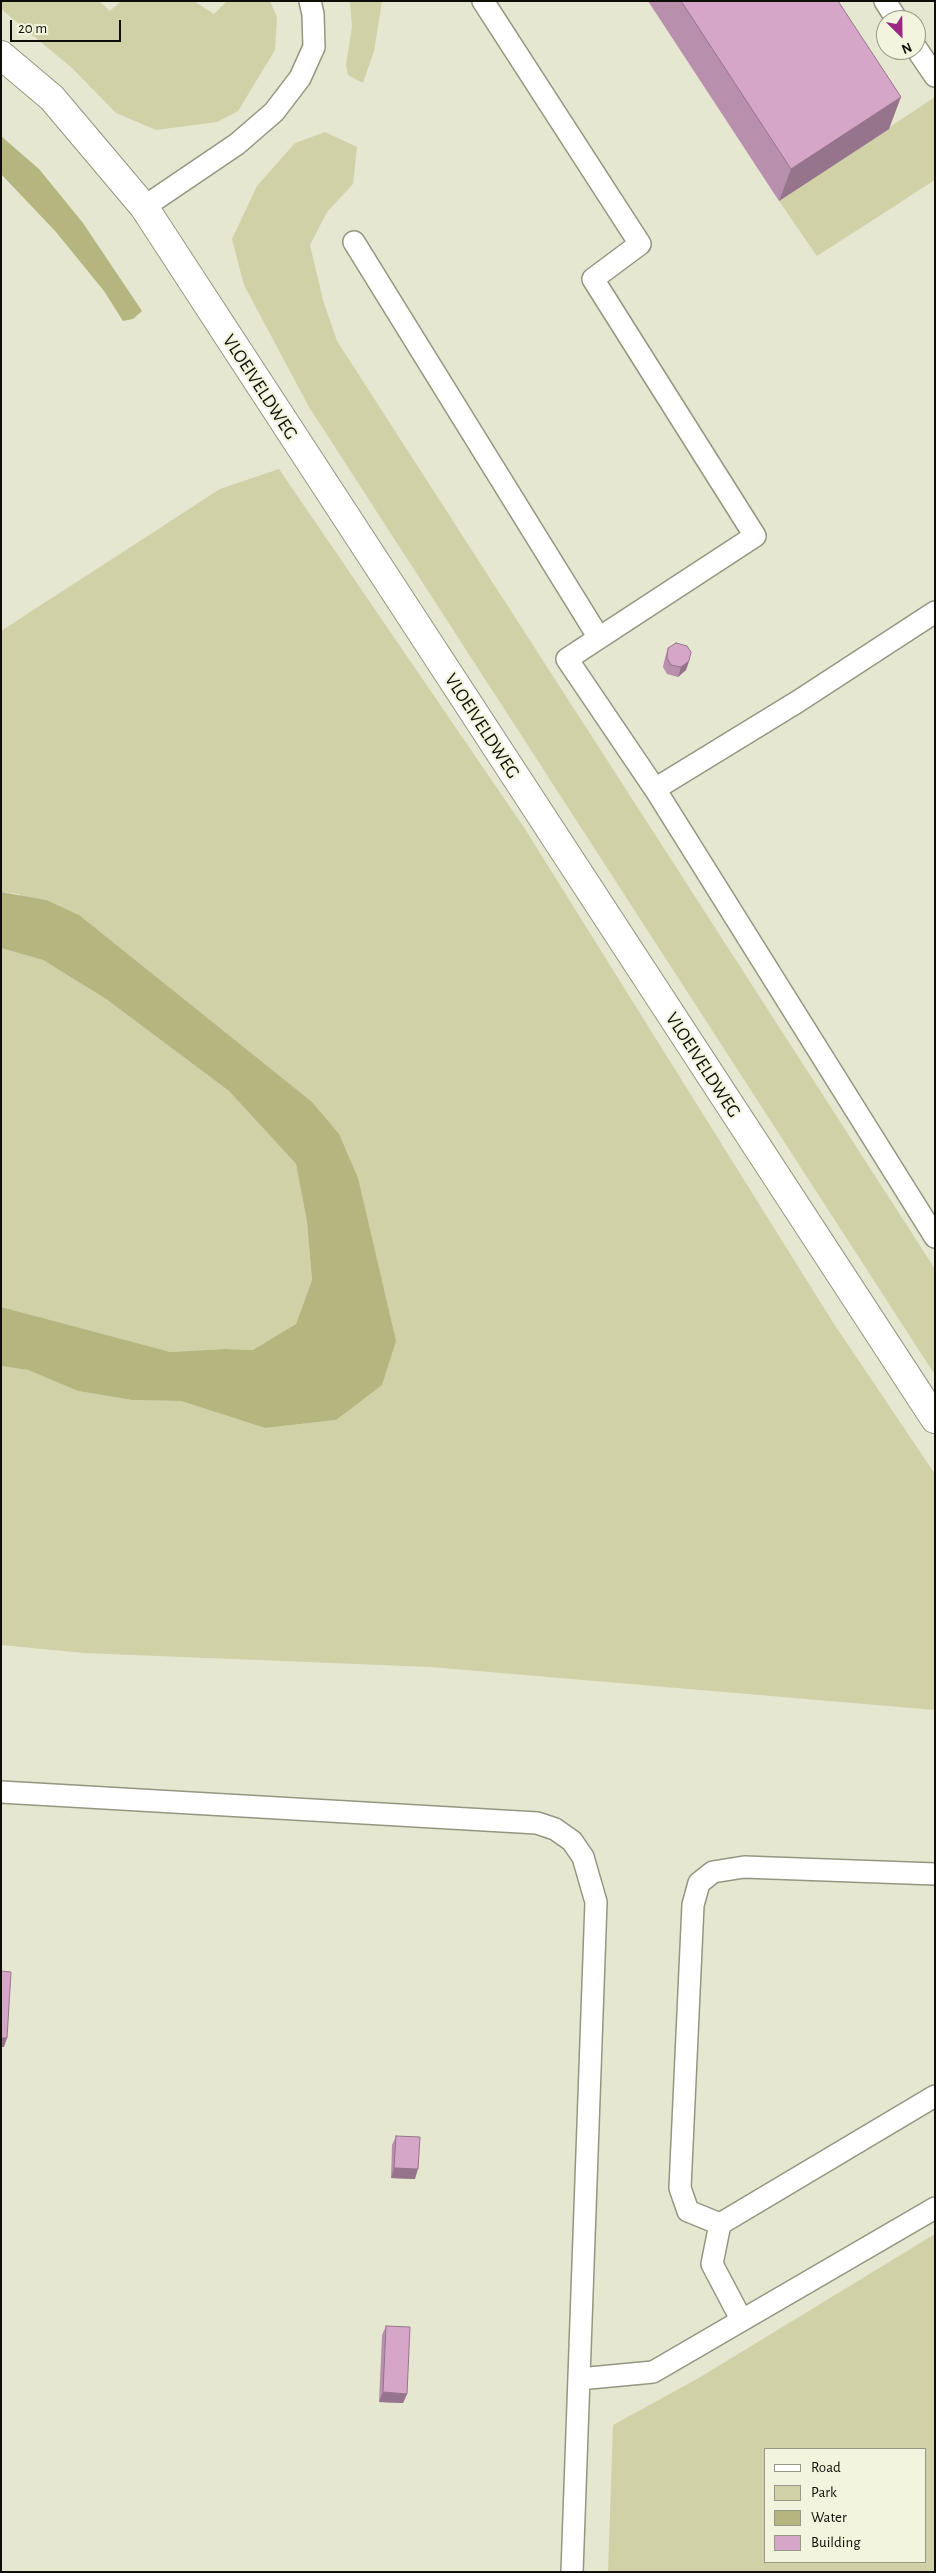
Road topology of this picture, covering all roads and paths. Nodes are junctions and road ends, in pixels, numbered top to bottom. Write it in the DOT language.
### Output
graph roads {
  1 [pos="310,1"];
  2 [pos="483,1"];
  3 [pos="1,55"];
  4 [pos="924,60"];
  5 [pos="935,76"];
  6 [pos="144,207"];
  7 [pos="354,242"];
  8 [pos="935,612"];
  9 [pos="599,638"];
  10 [pos="655,789"];
  11 [pos="935,1237"];
  12 [pos="935,1419"];
  13 [pos="1,1792"];
  14 [pos="935,1874"];
  15 [pos="935,2096"];
  16 [pos="935,2208"];
  17 [pos="720,2224"];
  18 [pos="741,2319"];
  19 [pos="579,2379"];
  20 [pos="572,2572"];
  1 -- 6 [label="lane"];
  2 -- 9 [label="lane"];
  3 -- 6 [label="street, VLOEIVELDWEG"];
  4 -- 5 [label="lane"];
  6 -- 12 [label="street, VLOEIVELDWEG"];
  7 -- 9 [label="lane"];
  8 -- 10 [label="lane"];
  9 -- 10 [label="lane"];
  10 -- 11 [label="lane"];
  13 -- 19 [label="lane"];
  14 -- 17 [label="lane"];
  15 -- 17 [label="lane"];
  16 -- 18 [label="lane"];
  17 -- 18 [label="lane"];
  18 -- 19 [label="lane"];
  19 -- 20 [label="lane"];
}
